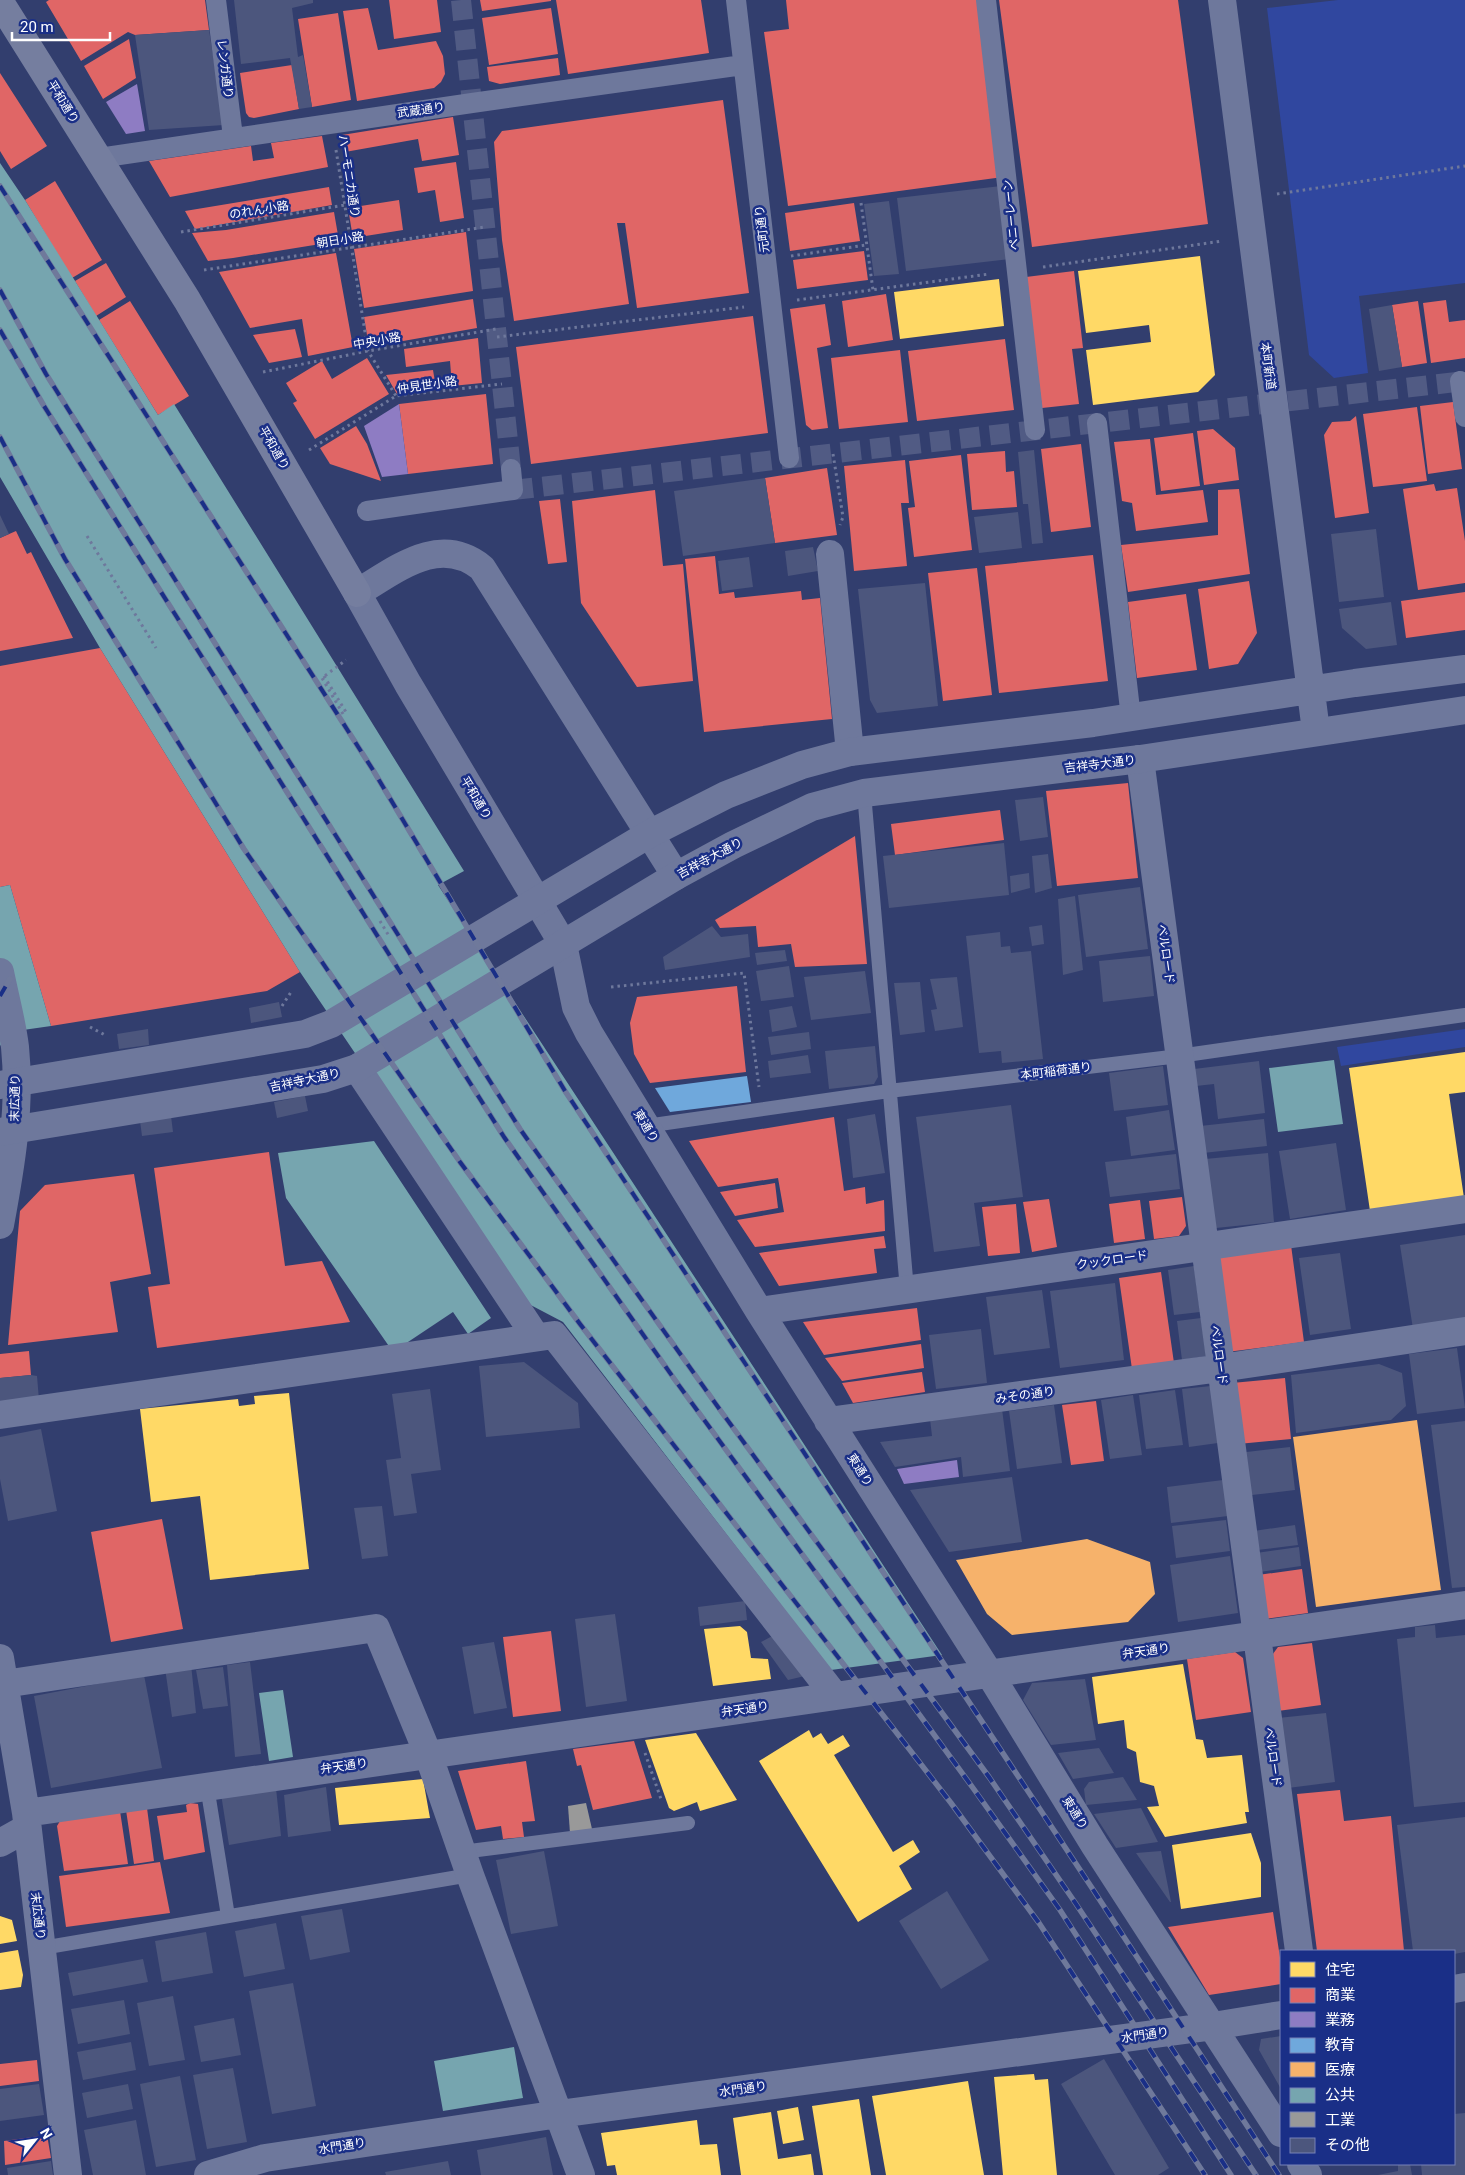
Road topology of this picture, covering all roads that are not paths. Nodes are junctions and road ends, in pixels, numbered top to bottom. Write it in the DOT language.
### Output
graph roads {
  1 [pos="216,0"];
  2 [pos="736,0"];
  3 [pos="986,0"];
  4 [pos="1222,0"];
  5 [pos="0,2"];
  6 [pos="743,65"];
  7 [pos="234,137"];
  8 [pos="99,158"];
  9 [pos="1460,381"];
  10 [pos="1465,417"];
  11 [pos="1097,423"];
  12 [pos="1035,430"];
  13 [pos="789,458"];
  14 [pos="511,469"];
  15 [pos="367,510"];
  16 [pos="830,554"];
  17 [pos="357,592"];
  18 [pos="1465,669"];
  19 [pos="1310,689"];
  20 [pos="1465,710"];
  21 [pos="1131,718"];
  22 [pos="1316,731"];
  23 [pos="850,752"];
  24 [pos="1140,759"];
  25 [pos="864,794"];
  26 [pos="650,833"];
  27 [pos="676,876"];
  28 [pos="538,900"];
  29 [pos="563,944"];
  30 [pos="0,972"];
  31 [pos="1465,1015"];
  32 [pos="1179,1056"];
  33 [pos="357,1068"];
  34 [pos="8,1084"];
  35 [pos="889,1091"];
  36 [pos="646,1126"];
  37 [pos="8,1131"];
  38 [pos="1465,1209"];
  39 [pos="0,1225"];
  40 [pos="1205,1247"];
  41 [pos="907,1290"];
  42 [pos="760,1312"];
  43 [pos="1465,1331"];
  44 [pos="536,1337"];
  45 [pos="1221,1368"];
  46 [pos="0,1415"];
  47 [pos="828,1421"];
  48 [pos="1465,1605"];
  49 [pos="1257,1635"];
  50 [pos="2,1671"];
  51 [pos="989,1673"];
  52 [pos="835,1696"];
  53 [pos="428,1754"];
  54 [pos="208,1786"];
  55 [pos="26,1820"];
  56 [pos="688,1823"];
  57 [pos="0,1843"];
  58 [pos="466,1864"];
  59 [pos="228,1916"];
  60 [pos="42,1948"];
  61 [pos="1299,1950"];
  62 [pos="1280,2015"];
  63 [pos="1213,2026"];
  64 [pos="559,2114"];
  65 [pos="1280,2131"];
  66 [pos="68,2175"];
  67 [pos="208,2175"];
  68 [pos="581,2175"];
  1 -- 7 [label="street, レンガ通り"];
  2 -- 6 [label="street, 元町通り"];
  3 -- 12 [label="street, ペニーレーン"];
  4 -- 19 [label="street, 本町新道"];
  5 -- 8 [label="main road, 平和通り"];
  6 -- 7 [label="street, 武蔵通り"];
  6 -- 13 [label="street, 元町通り"];
  7 -- 8 [label="street, 武蔵通り"];
  8 -- 17 [label="main road, 平和通り"];
  9 -- 10 [label="street"];
  11 -- 21 [label="street"];
  14 -- 15 [label="street"];
  16 -- 23 [label="street"];
  17 -- 26 [label="street"];
  17 -- 28 [label="street, 平和通り"];
  18 -- 19 [label="street"];
  19 -- 21 [label="street"];
  19 -- 22 [label="street, 本町新道"];
  20 -- 22 [label="street, 吉祥寺大通り"];
  21 -- 23 [label="street"];
  22 -- 24 [label="street, 吉祥寺大通り"];
  23 -- 26 [label="street"];
  24 -- 25 [label="street, 吉祥寺大通り"];
  24 -- 32 [label="street, ベルロード"];
  25 -- 27 [label="street, 吉祥寺大通り"];
  25 -- 35 [label="lane"];
  26 -- 27 [label="street"];
  26 -- 28 [label="street"];
  27 -- 29 [label="street, 吉祥寺大通り"];
  28 -- 29 [label="street, 東通り"];
  28 -- 34 [label="street"];
  29 -- 33 [label="street, 吉祥寺大通り"];
  29 -- 36 [label="street, 東通り"];
  30 -- 34 [label="street, 末広通り"];
  31 -- 32 [label="lane, 本町稲荷通り"];
  32 -- 35 [label="lane, 本町稲荷通り"];
  32 -- 40 [label="street, ベルロード"];
  33 -- 37 [label="street, 吉祥寺大通り"];
  33 -- 44 [label="street"];
  34 -- 37 [label="street, 末広通り"];
  35 -- 36 [label="lane, 本町稲荷通り"];
  35 -- 41 [label="lane"];
  36 -- 42 [label="street, 東通り"];
  37 -- 39 [label="street, 末広通り"];
  38 -- 40 [label="street, クックロード"];
  40 -- 41 [label="street, クックロード"];
  40 -- 45 [label="street, ベルロード"];
  41 -- 42 [label="street, クックロード"];
  42 -- 47 [label="street, 東通り"];
  43 -- 45 [label="street, みその通り"];
  44 -- 46 [label="street"];
  44 -- 52 [label="street"];
  45 -- 47 [label="street, みその通り"];
  45 -- 49 [label="street, ベルロード"];
  47 -- 51 [label="street, 東通り"];
  48 -- 49 [label="street, 弁天通り"];
  49 -- 51 [label="street, 弁天通り"];
  49 -- 61 [label="street, ベルロード"];
  50 -- 53 [label="street"];
  50 -- 55 [label="street, 末広通り"];
  51 -- 52 [label="street, 弁天通り"];
  51 -- 63 [label="street, 東通り"];
  52 -- 53 [label="street, 弁天通り"];
  53 -- 54 [label="street, 弁天通り"];
  53 -- 58 [label="street"];
  54 -- 55 [label="street, 弁天通り"];
  54 -- 59 [label="lane"];
  55 -- 57 [label="street, 弁天通り"];
  55 -- 60 [label="street, 末広通り"];
  56 -- 58 [label="lane"];
  58 -- 59 [label="lane"];
  58 -- 64 [label="street"];
  59 -- 60 [label="lane"];
  60 -- 66 [label="street, 末広通り"];
  62 -- 63 [label="street, 水門通り"];
  63 -- 64 [label="street, 水門通り"];
  63 -- 65 [label="street, 東通り"];
  64 -- 67 [label="street, 水門通り"];
  64 -- 68 [label="street"];
}
